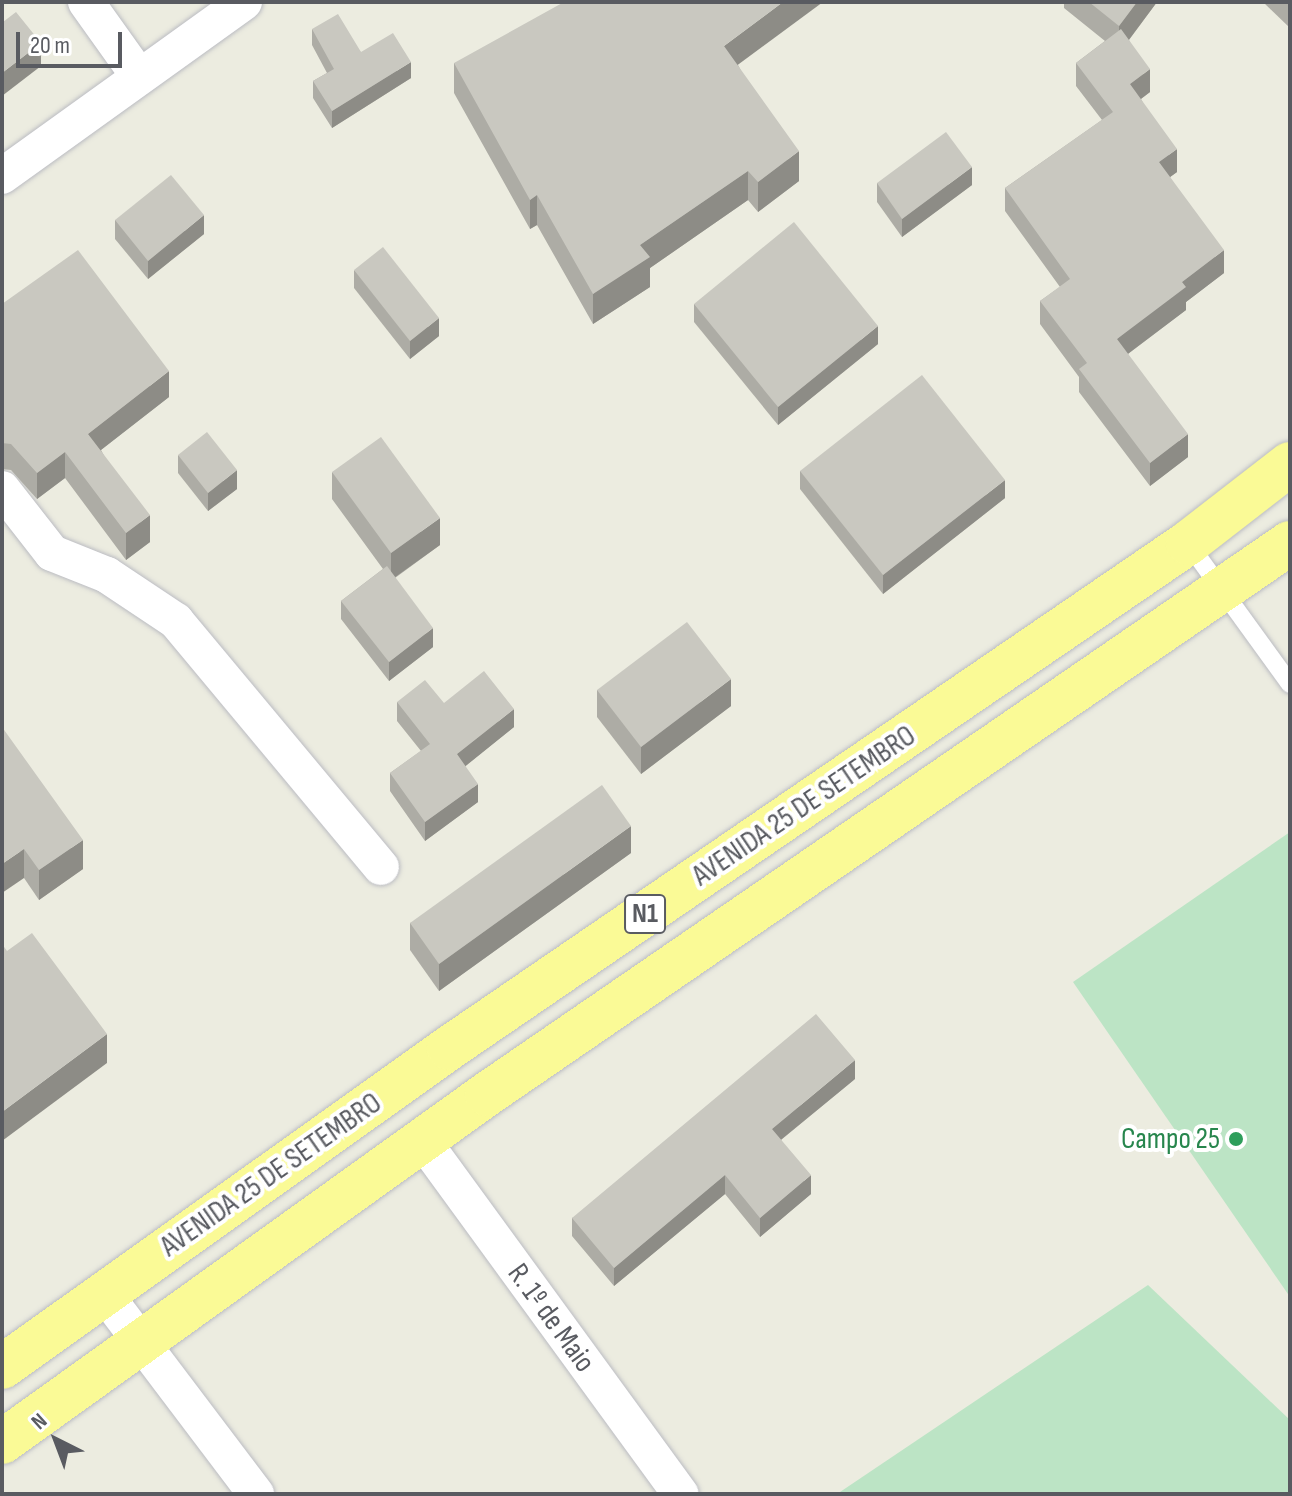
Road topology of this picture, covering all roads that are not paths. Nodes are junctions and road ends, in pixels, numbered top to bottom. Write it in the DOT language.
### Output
graph roads {
  1 [pos="86,2"];
  2 [pos="244,2"];
  3 [pos="138,75"];
  4 [pos="2,176"];
  5 [pos="1290,464"];
  6 [pos="2,489"];
  7 [pos="1188,543"];
  8 [pos="1290,543"];
  9 [pos="1221,590"];
  10 [pos="1290,684"];
  11 [pos="381,867"];
  12 [pos="449,1048"];
  13 [pos="487,1094"];
  14 [pos="423,1141"];
  15 [pos="104,1293"];
  16 [pos="141,1341"];
  17 [pos="2,1367"];
  18 [pos="2,1442"];
  19 [pos="256,1494"];
  20 [pos="680,1494"];
  1 -- 3 [label="street"];
  2 -- 3 [label="street"];
  3 -- 4 [label="street"];
  5 -- 7 [label="highway, AVENIDA 25 DE SETEMBRO / N1"];
  6 -- 11 [label="street"];
  7 -- 9 [label="lane"];
  7 -- 12 [label="highway, AVENIDA 25 DE SETEMBRO / N1"];
  8 -- 9 [label="highway, AVENIDA 25 DE SETEMBRO / N1"];
  9 -- 10 [label="lane"];
  9 -- 13 [label="highway, AVENIDA 25 DE SETEMBRO / N1"];
  12 -- 13 [label="highway"];
  12 -- 15 [label="highway, AVENIDA 25 DE SETEMBRO / N1"];
  13 -- 14 [label="highway, AVENIDA 25 DE SETEMBRO / N1"];
  14 -- 16 [label="highway, AVENIDA 25 DE SETEMBRO / N1"];
  14 -- 20 [label="street, R. 1º de Maio"];
  15 -- 16 [label="street"];
  15 -- 17 [label="highway, AVENIDA 25 DE SETEMBRO / N1"];
  16 -- 18 [label="highway, AVENIDA 25 DE SETEMBRO / N1"];
  16 -- 19 [label="street"];
}
